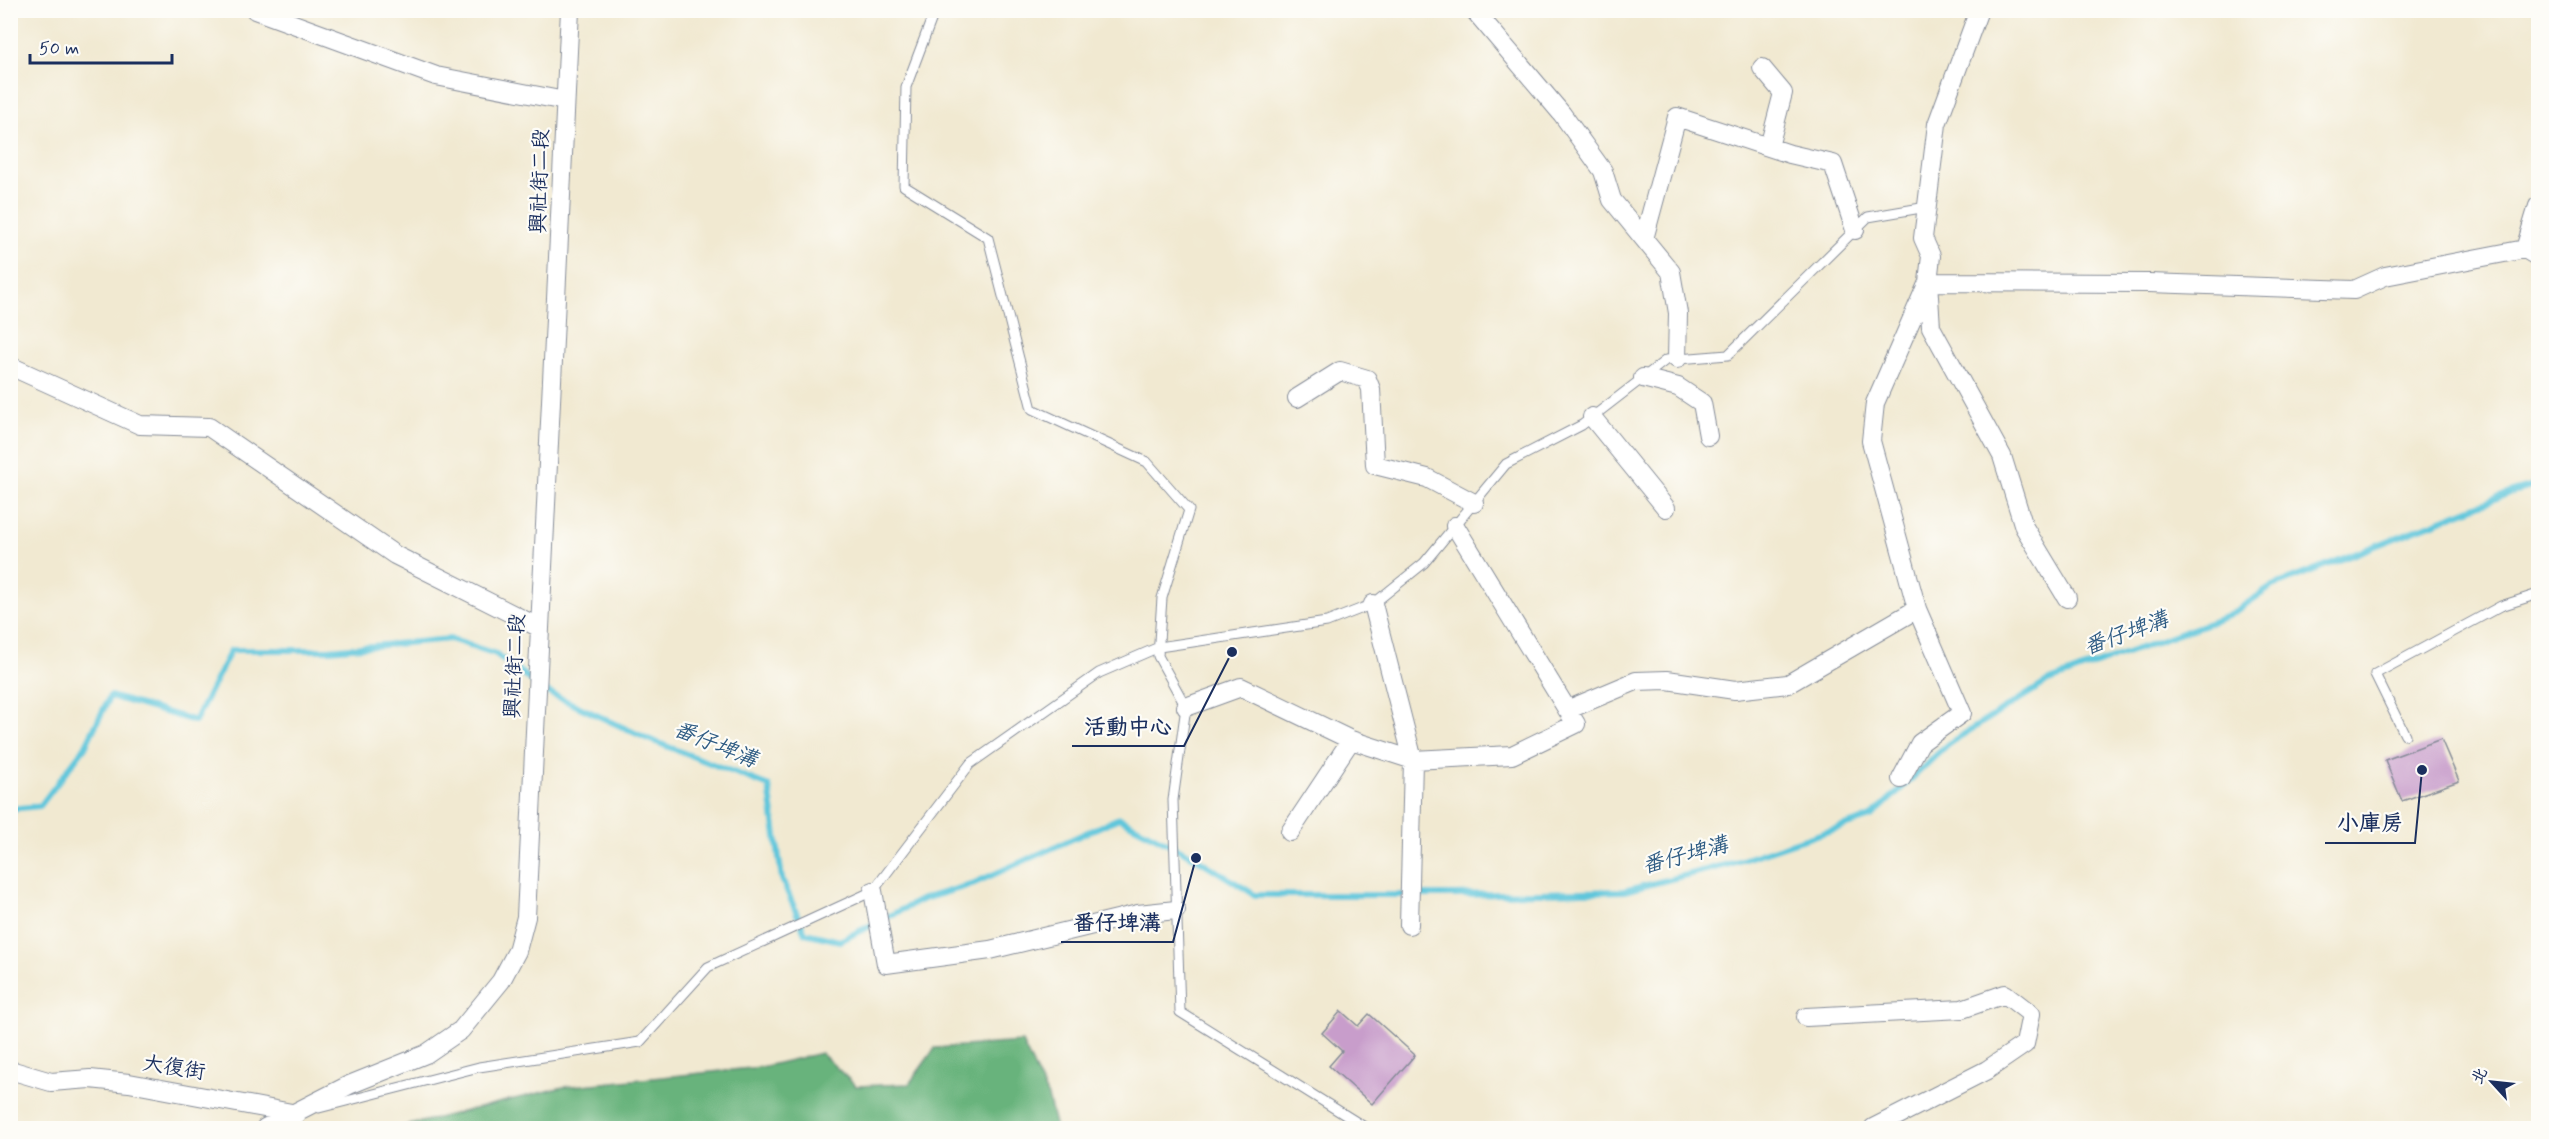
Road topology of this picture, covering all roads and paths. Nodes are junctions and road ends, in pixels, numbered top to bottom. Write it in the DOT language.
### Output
graph roads {
  1 [pos="255,10"];
  2 [pos="570,10"];
  3 [pos="935,10"];
  4 [pos="1474,10"];
  5 [pos="1979,10"];
  6 [pos="1762,68"];
  7 [pos="565,101"];
  8 [pos="1768,147"];
  9 [pos="2538,206"];
  10 [pos="1927,207"];
  11 [pos="1855,230"];
  12 [pos="1644,239"];
  13 [pos="2532,253"];
  14 [pos="1928,282"];
  15 [pos="1677,359"];
  16 [pos="10,366"];
  17 [pos="1643,378"];
  18 [pos="1297,398"];
  19 [pos="1592,417"];
  20 [pos="1708,436"];
  21 [pos="1473,503"];
  22 [pos="1666,508"];
  23 [pos="1455,526"];
  24 [pos="2538,594"];
  25 [pos="2067,598"];
  26 [pos="1373,604"];
  27 [pos="1917,609"];
  28 [pos="540,628"];
  29 [pos="1159,647"];
  30 [pos="1186,706"];
  31 [pos="1567,710"];
  32 [pos="2405,735"];
  33 [pos="1351,740"];
  34 [pos="1413,759"];
  35 [pos="1900,779"];
  36 [pos="1290,832"];
  37 [pos="873,891"];
  38 [pos="1176,910"];
  39 [pos="1409,925"];
  40 [pos="1806,1017"];
  41 [pos="10,1070"];
  42 [pos="297,1114"];
  43 [pos="265,1128"];
  44 [pos="1366,1128"];
  45 [pos="1873,1128"];
  1 -- 7 [label="street, 興社街二段"];
  2 -- 7 [label="street, 興社街二段"];
  3 -- 29 [label="lane"];
  4 -- 12 [label="street"];
  5 -- 10 [label="street"];
  6 -- 8 [label="street"];
  7 -- 28 [label="street, 興社街二段"];
  8 -- 11 [label="street"];
  8 -- 12 [label="street"];
  9 -- 13 [label="street"];
  10 -- 11 [label="lane"];
  10 -- 14 [label="street"];
  11 -- 15 [label="lane"];
  12 -- 15 [label="street"];
  13 -- 14 [label="street"];
  14 -- 25 [label="street"];
  14 -- 27 [label="street"];
  15 -- 17 [label="lane"];
  16 -- 28 [label="street"];
  17 -- 19 [label="lane"];
  17 -- 20 [label="street"];
  18 -- 21 [label="street"];
  19 -- 21 [label="lane"];
  19 -- 22 [label="street"];
  21 -- 23 [label="lane"];
  23 -- 26 [label="lane"];
  23 -- 31 [label="street"];
  24 -- 32 [label="lane"];
  26 -- 29 [label="lane"];
  26 -- 34 [label="street"];
  27 -- 31 [label="street"];
  27 -- 35 [label="street"];
  28 -- 42 [label="street, 興社街二段"];
  29 -- 30 [label="lane"];
  29 -- 37 [label="lane"];
  30 -- 33 [label="street"];
  30 -- 38 [label="lane"];
  31 -- 34 [label="street"];
  33 -- 34 [label="street"];
  33 -- 36 [label="street"];
  34 -- 39 [label="street"];
  37 -- 38 [label="street"];
  37 -- 42 [label="lane"];
  38 -- 44 [label="lane"];
  40 -- 45 [label="street"];
  41 -- 42 [label="street, 大復街"];
  42 -- 43 [label="street"];
}
